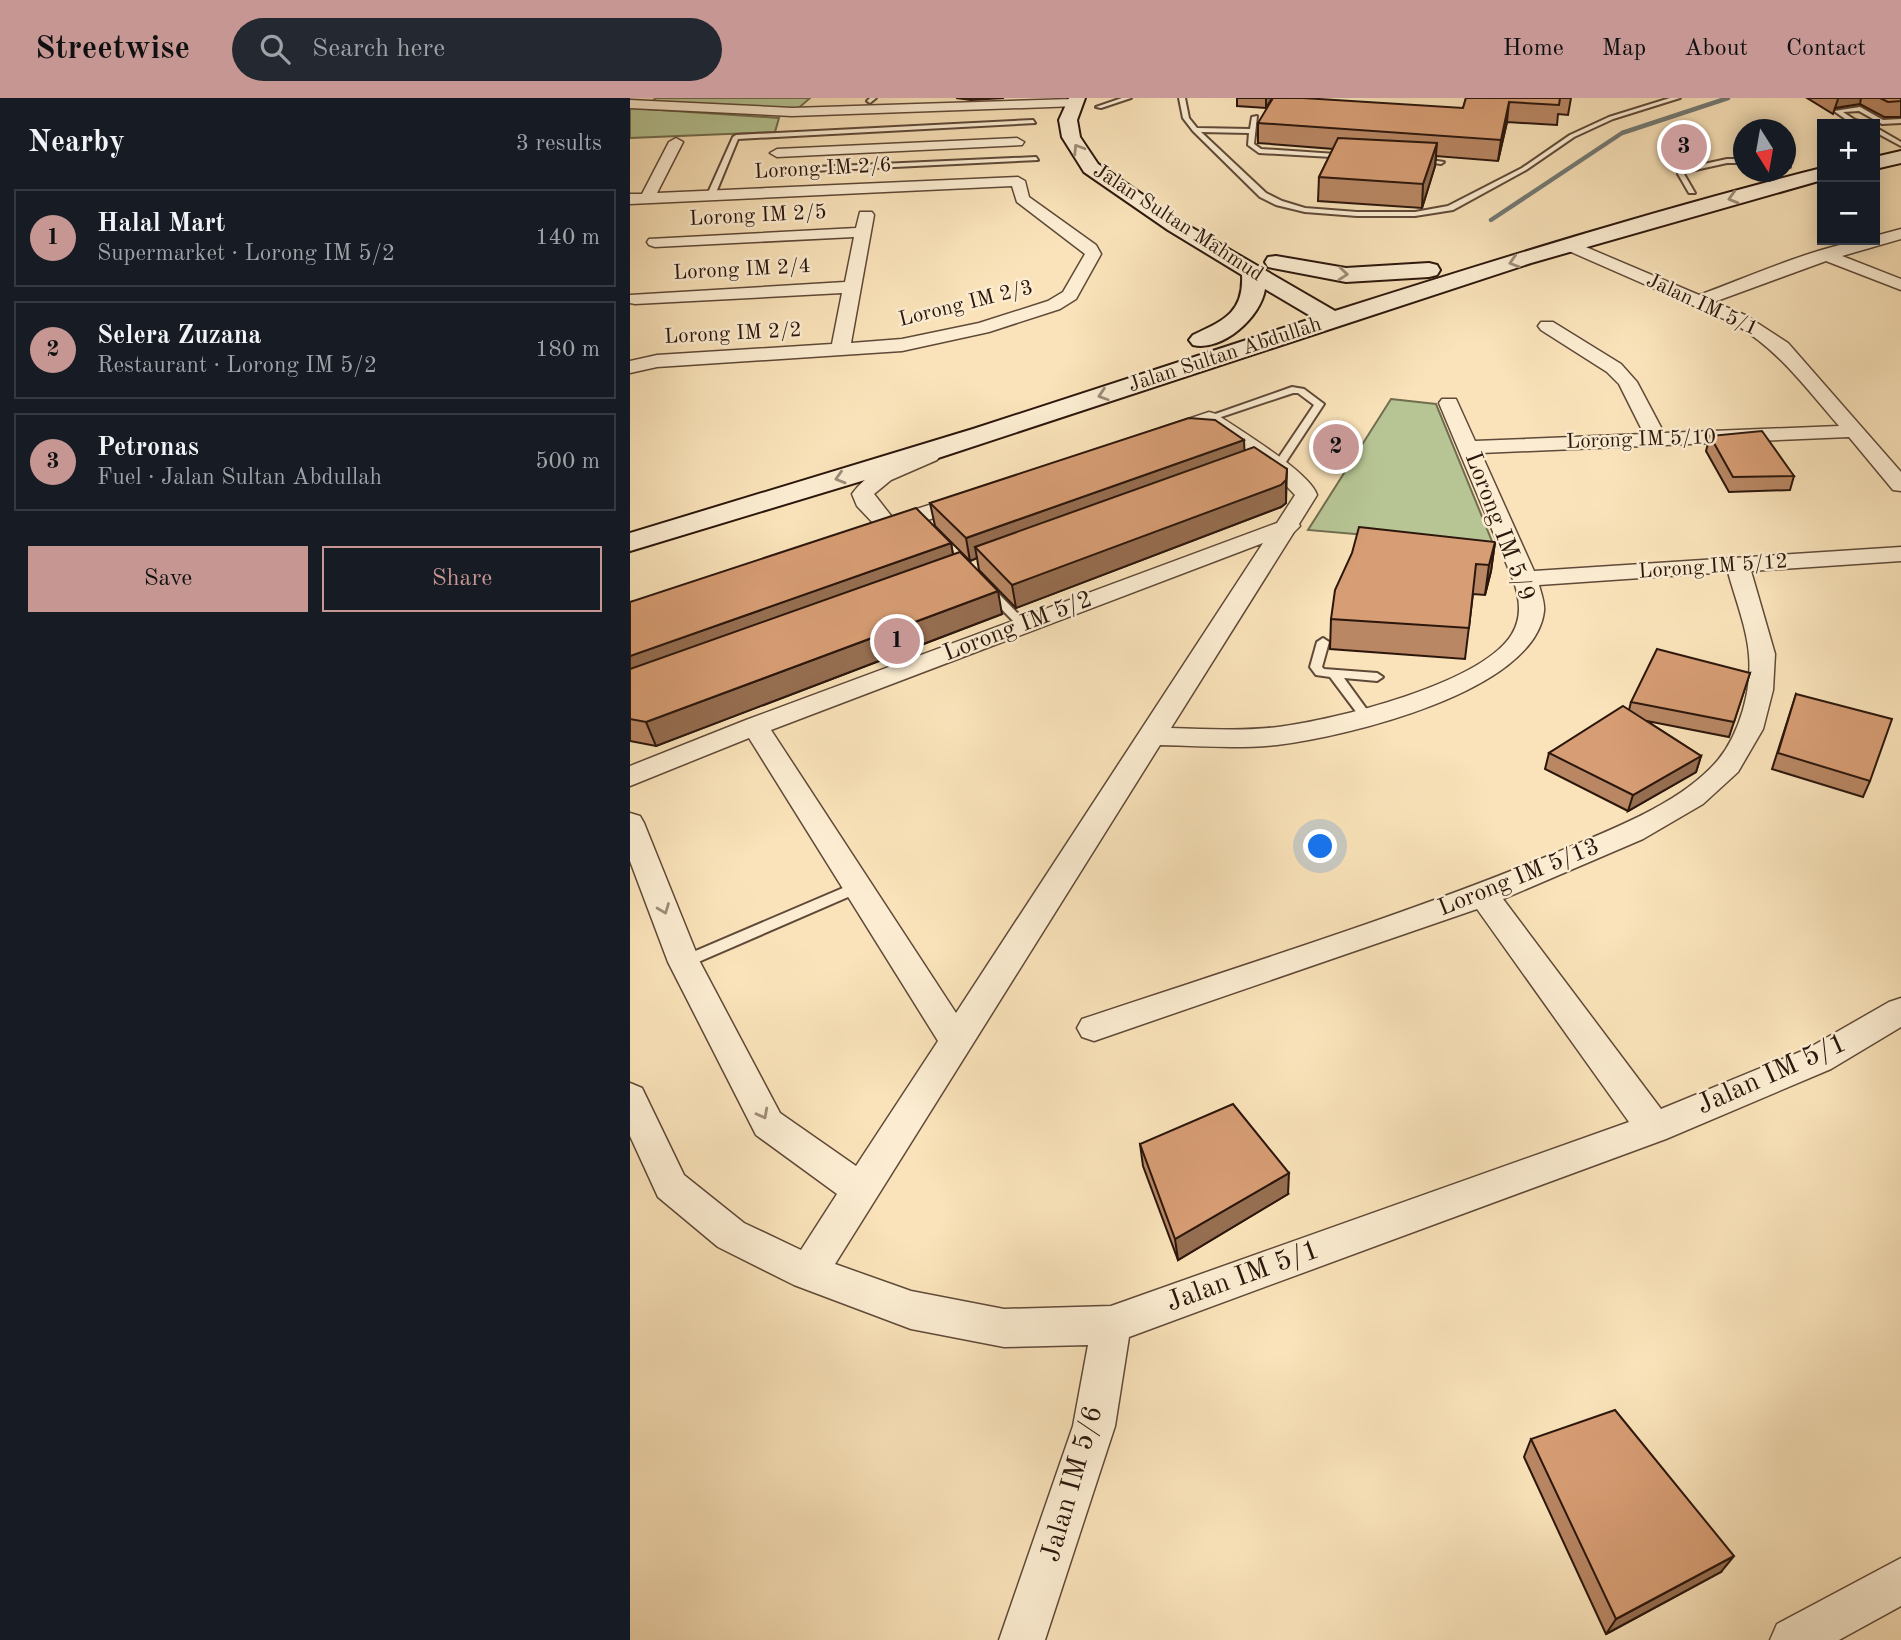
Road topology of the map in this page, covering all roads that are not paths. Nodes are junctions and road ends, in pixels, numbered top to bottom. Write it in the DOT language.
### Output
graph roads {
  1 [pos="1128,98"];
  2 [pos="1182,98"];
  3 [pos="1677,98"];
  4 [pos="823,100"];
  5 [pos="871,100"];
  6 [pos="1034,101"];
  7 [pos="1075,101"];
  8 [pos="919,102"];
  9 [pos="983,102"];
  10 [pos="630,104"];
  11 [pos="1099,109"];
  12 [pos="810,112"];
  13 [pos="792,113"];
  14 [pos="1255,117"];
  15 [pos="1849,119"];
  16 [pos="1877,119"];
  17 [pos="1901,121"];
  18 [pos="1032,122"];
  19 [pos="1882,122"];
  20 [pos="1195,130"];
  21 [pos="1252,131"];
  22 [pos="1880,132"];
  23 [pos="784,133"];
  24 [pos="676,142"];
  25 [pos="1017,142"];
  26 [pos="1901,144"];
  27 [pos="1880,147"];
  28 [pos="777,153"];
  29 [pos="1111,157"];
  30 [pos="1363,157"];
  31 [pos="1901,157"];
  32 [pos="1036,159"];
  33 [pos="1415,160"];
  34 [pos="1817,160"];
  35 [pos="1733,161"];
  36 [pos="1441,162"];
  37 [pos="1880,162"];
  38 [pos="1796,164"];
  39 [pos="771,172"];
  40 [pos="1817,175"];
  41 [pos="1733,180"];
  42 [pos="1018,181"];
  43 [pos="872,188"];
  44 [pos="1692,191"];
  45 [pos="763,193"];
  46 [pos="711,195"];
  47 [pos="647,198"];
  48 [pos="630,199"];
  49 [pos="1177,203"];
  50 [pos="863,232"];
  51 [pos="1901,234"];
  52 [pos="1605,235"];
  53 [pos="655,242"];
  54 [pos="1569,245"];
  55 [pos="1826,255"];
  56 [pos="1254,261"];
  57 [pos="1606,261"];
  58 [pos="1276,262"];
  59 [pos="1429,270"];
  60 [pos="1901,285"];
  61 [pos="852,287"];
  62 [pos="635,299"];
  63 [pos="1699,301"];
  64 [pos="1336,309"];
  65 [pos="1547,326"];
  66 [pos="1201,340"];
  67 [pos="839,351"];
  68 [pos="630,367"];
  69 [pos="1096,372"];
  70 [pos="1449,403"];
  71 [pos="1209,418"];
  72 [pos="1029,420"];
  73 [pos="1855,431"];
  74 [pos="1145,439"];
  75 [pos="1657,439"];
  76 [pos="1468,447"];
  77 [pos="1267,463"];
  78 [pos="1901,485"];
  79 [pos="993,491"];
  80 [pos="888,525"];
  81 [pos="1289,526"];
  82 [pos="862,534"];
  83 [pos="630,542"];
  84 [pos="1901,554"];
  85 [pos="1738,565"];
  86 [pos="977,578"];
  87 [pos="1524,579"];
  88 [pos="1023,625"];
  89 [pos="1323,642"];
  90 [pos="1334,673"];
  91 [pos="1377,677"];
  92 [pos="1367,718"];
  93 [pos="755,726"];
  94 [pos="1154,736"];
  95 [pos="630,777"];
  96 [pos="630,823"];
  97 [pos="857,887"];
  98 [pos="1483,895"];
  99 [pos="684,962"];
  100 [pos="1901,1011"];
  101 [pos="1094,1028"];
  102 [pos="957,1044"];
  103 [pos="630,1098"];
  104 [pos="1654,1128"];
  105 [pos="862,1191"];
  106 [pos="808,1272"];
  107 [pos="1111,1325"];
  108 [pos="1901,1581"];
  109 [pos="1022,1640"];
  110 [pos="1793,1640"];
  1 -- 11 [label="lane"];
  2 -- 20 [label="lane"];
  3 -- 20 [label="lane"];
  4 -- 5 [label="street"];
  4 -- 12 [label="street"];
  5 -- 8 [label="street"];
  6 -- 7 [label="street"];
  6 -- 9 [label="street"];
  56 -- 7 [label="main road, Jalan Sultan Mahmud, one-way"];
  8 -- 9 [label="street"];
  8 -- 12 [label="street"];
  10 -- 13 [label="street"];
  12 -- 13 [label="street"];
  13 -- 23 [label="street"];
  14 -- 21 [label="lane"];
  15 -- 16 [label="lane"];
  17 -- 19 [label="lane"];
  18 -- 23 [label="lane"];
  20 -- 21 [label="lane"];
  21 -- 30 [label="lane"];
  22 -- 26 [label="lane"];
  23 -- 28 [label="street"];
  23 -- 46 [label="lane"];
  24 -- 47 [label="street"];
  25 -- 28 [label="street"];
  26 -- 27 [label="main road"];
  28 -- 39 [label="street"];
  29 -- 49 [label="main road, Jalan Sultan Mahmud"];
  31 -- 37 [label="main road"];
  32 -- 39 [label="lane"];
  33 -- 36 [label="lane"];
  34 -- 38 [label="main road"];
  35 -- 44 [label="lane"];
  39 -- 45 [label="street"];
  40 -- 52 [label="main road, Jalan Sultan Abdullah, one-way"];
  41 -- 44 [label="main road, Jalan Sultan Abdullah"];
  42 -- 43 [label="street, Lorong IM 2/6"];
  42 -- 67 [label="street, Lorong IM 2/3"];
  43 -- 45 [label="street, Lorong IM 2/6"];
  43 -- 50 [label="street"];
  44 -- 59 [label="main road, Jalan Sultan Abdullah"];
  45 -- 46 [label="street, Lorong IM 2/6"];
  46 -- 47 [label="street, Lorong IM 2/6"];
  47 -- 48 [label="street, Lorong IM 2/6"];
  50 -- 53 [label="street, Lorong IM 2/5"];
  50 -- 61 [label="street"];
  51 -- 55 [label="street"];
  52 -- 54 [label="main road, Jalan Sultan Abdullah"];
  52 -- 57 [label="main road"];
  54 -- 57 [label="street, Jalan IM 5/1"];
  54 -- 64 [label="main road, Jalan Sultan Abdullah, one-way"];
  55 -- 60 [label="street"];
  55 -- 63 [label="street"];
  56 -- 58 [label="main road, Jalan Sultan Mahmud"];
  56 -- 64 [label="main road, Jalan Sultan Mahmud"];
  56 -- 66 [label="main road"];
  57 -- 63 [label="street, Jalan IM 5/1"];
  58 -- 59 [label="main road, one-way"];
  58 -- 64 [label="main road, Jalan Sultan Mahmud"];
  59 -- 64 [label="main road, Jalan Sultan Abdullah"];
  61 -- 62 [label="street, Lorong IM 2/4"];
  61 -- 67 [label="street"];
  63 -- 73 [label="street, Jalan IM 5/1"];
  64 -- 66 [label="main road, Jalan Sultan Abdullah"];
  64 -- 72 [label="main road, Jalan Sultan Abdullah, one-way"];
  65 -- 75 [label="street"];
  66 -- 69 [label="main road, Jalan Sultan Abdullah"];
  67 -- 68 [label="street, Lorong IM 2/2"];
  70 -- 76 [label="street, Lorong IM 5/9"];
  71 -- 74 [label="street"];
  71 -- 77 [label="street"];
  71 -- 77 [label="lane"];
  72 -- 80 [label="street"];
  72 -- 83 [label="main road, Jalan Sultan Abdullah, one-way"];
  73 -- 75 [label="street, Lorong IM 5/10"];
  73 -- 78 [label="street, Jalan IM 5/1"];
  75 -- 76 [label="street, Lorong IM 5/10"];
  76 -- 87 [label="street, Lorong IM 5/9"];
  77 -- 81 [label="street"];
  79 -- 80 [label="street"];
  80 -- 82 [label="street"];
  81 -- 88 [label="street, Lorong IM 5/2"];
  81 -- 94 [label="street"];
  84 -- 85 [label="street, Lorong IM 5/12"];
  85 -- 87 [label="street, Lorong IM 5/12"];
  85 -- 98 [label="street, Lorong IM 5/13"];
  86 -- 88 [label="lane"];
  87 -- 92 [label="street, Lorong IM 5/9"];
  88 -- 93 [label="street, Lorong IM 5/2"];
  89 -- 90 [label="lane"];
  90 -- 91 [label="lane"];
  90 -- 92 [label="lane"];
  92 -- 94 [label="street, Lorong IM 5/9"];
  93 -- 95 [label="street, Lorong IM 5/2"];
  93 -- 97 [label="street"];
  94 -- 102 [label="street"];
  96 -- 99 [label="street, one-way"];
  97 -- 99 [label="lane"];
  97 -- 102 [label="street"];
  98 -- 101 [label="street, Lorong IM 5/13"];
  98 -- 104 [label="street"];
  99 -- 105 [label="street, one-way"];
  100 -- 104 [label="street, Jalan IM 5/1"];
  102 -- 105 [label="street"];
  103 -- 106 [label="street, Jalan IM 5/1"];
  104 -- 107 [label="street, Jalan IM 5/1"];
  105 -- 106 [label="street"];
  106 -- 107 [label="street, Jalan IM 5/1"];
  107 -- 109 [label="street, Jalan IM 5/6"];
  108 -- 110 [label="street"];
}
